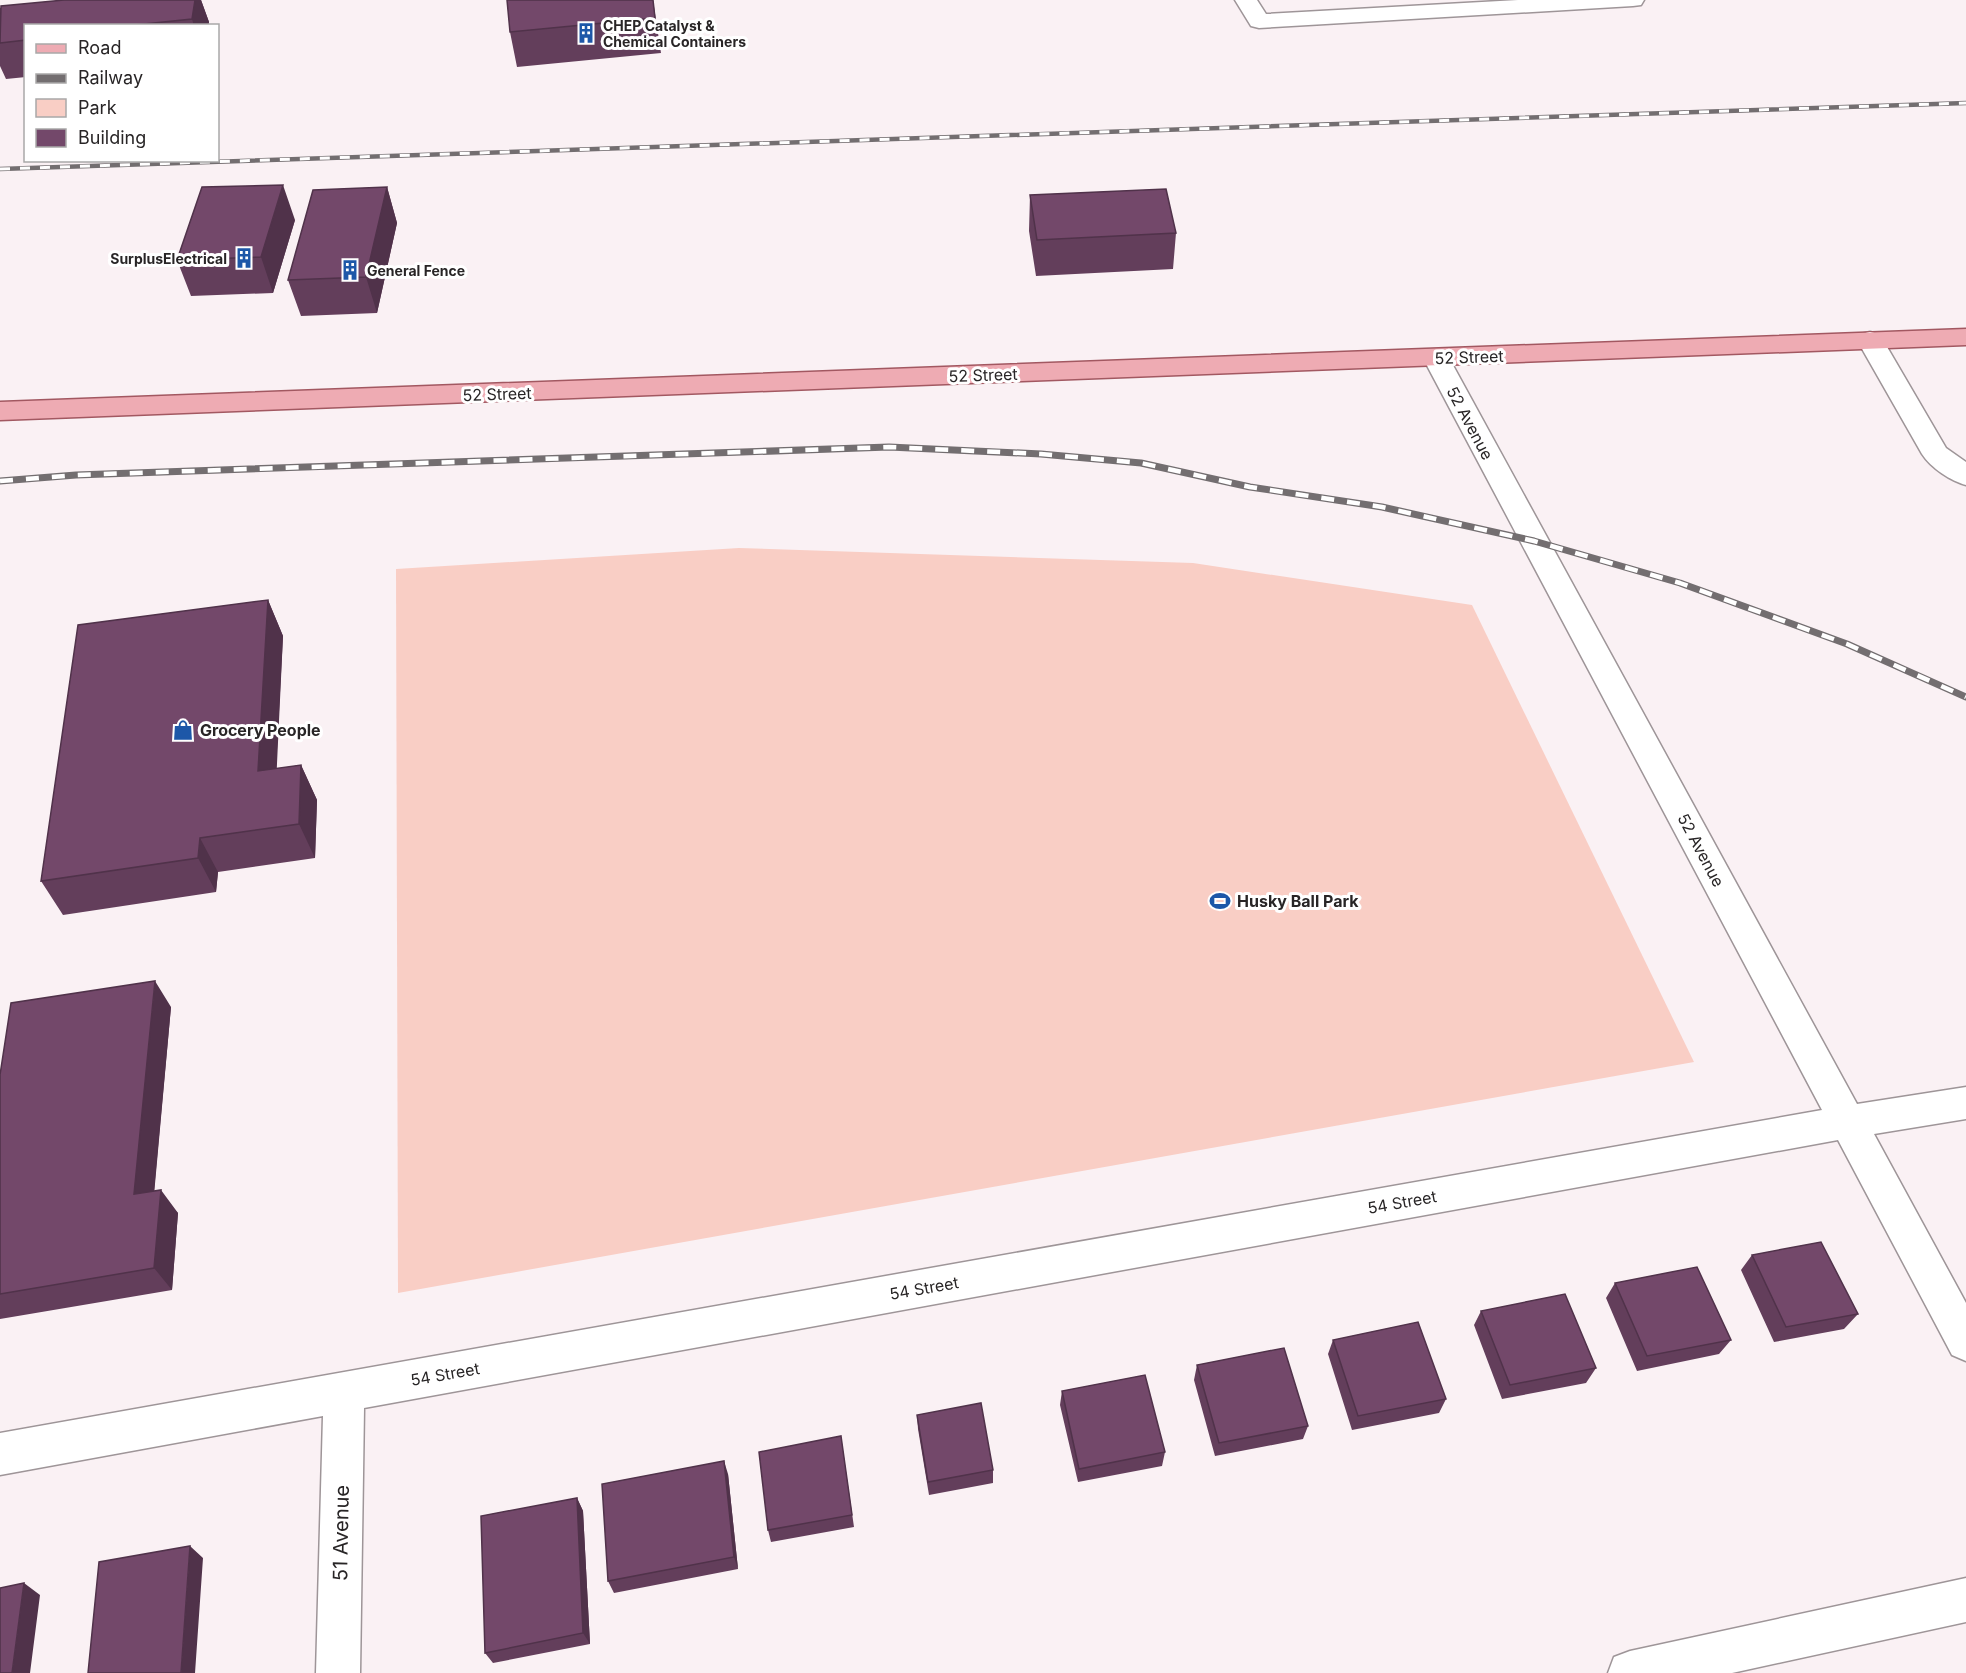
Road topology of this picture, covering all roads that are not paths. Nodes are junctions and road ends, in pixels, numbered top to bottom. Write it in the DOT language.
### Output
graph roads {
  1 [pos="1246,0"];
  2 [pos="1633,0"];
  3 [pos="1966,337"];
  4 [pos="1870,340"];
  5 [pos="1436,358"];
  6 [pos="0,411"];
  7 [pos="1966,476"];
  8 [pos="1966,1103"];
  9 [pos="1848,1122"];
  10 [pos="1966,1342"];
  11 [pos="344,1392"];
  12 [pos="0,1454"];
  13 [pos="1966,1600"];
  14 [pos="338,1673"];
  15 [pos="1630,1673"];
  1 -- 2 [label="street"];
  3 -- 4 [label="main road, 52 Street"];
  4 -- 5 [label="main road, 52 Street"];
  4 -- 7 [label="street"];
  5 -- 6 [label="main road, 52 Street"];
  5 -- 9 [label="street, 52 Avenue"];
  8 -- 9 [label="street, 54 Street"];
  9 -- 10 [label="street, 52 Avenue"];
  9 -- 11 [label="street, 54 Street"];
  11 -- 12 [label="street, 54 Street"];
  11 -- 14 [label="street, 51 Avenue"];
  13 -- 15 [label="street"];
}
